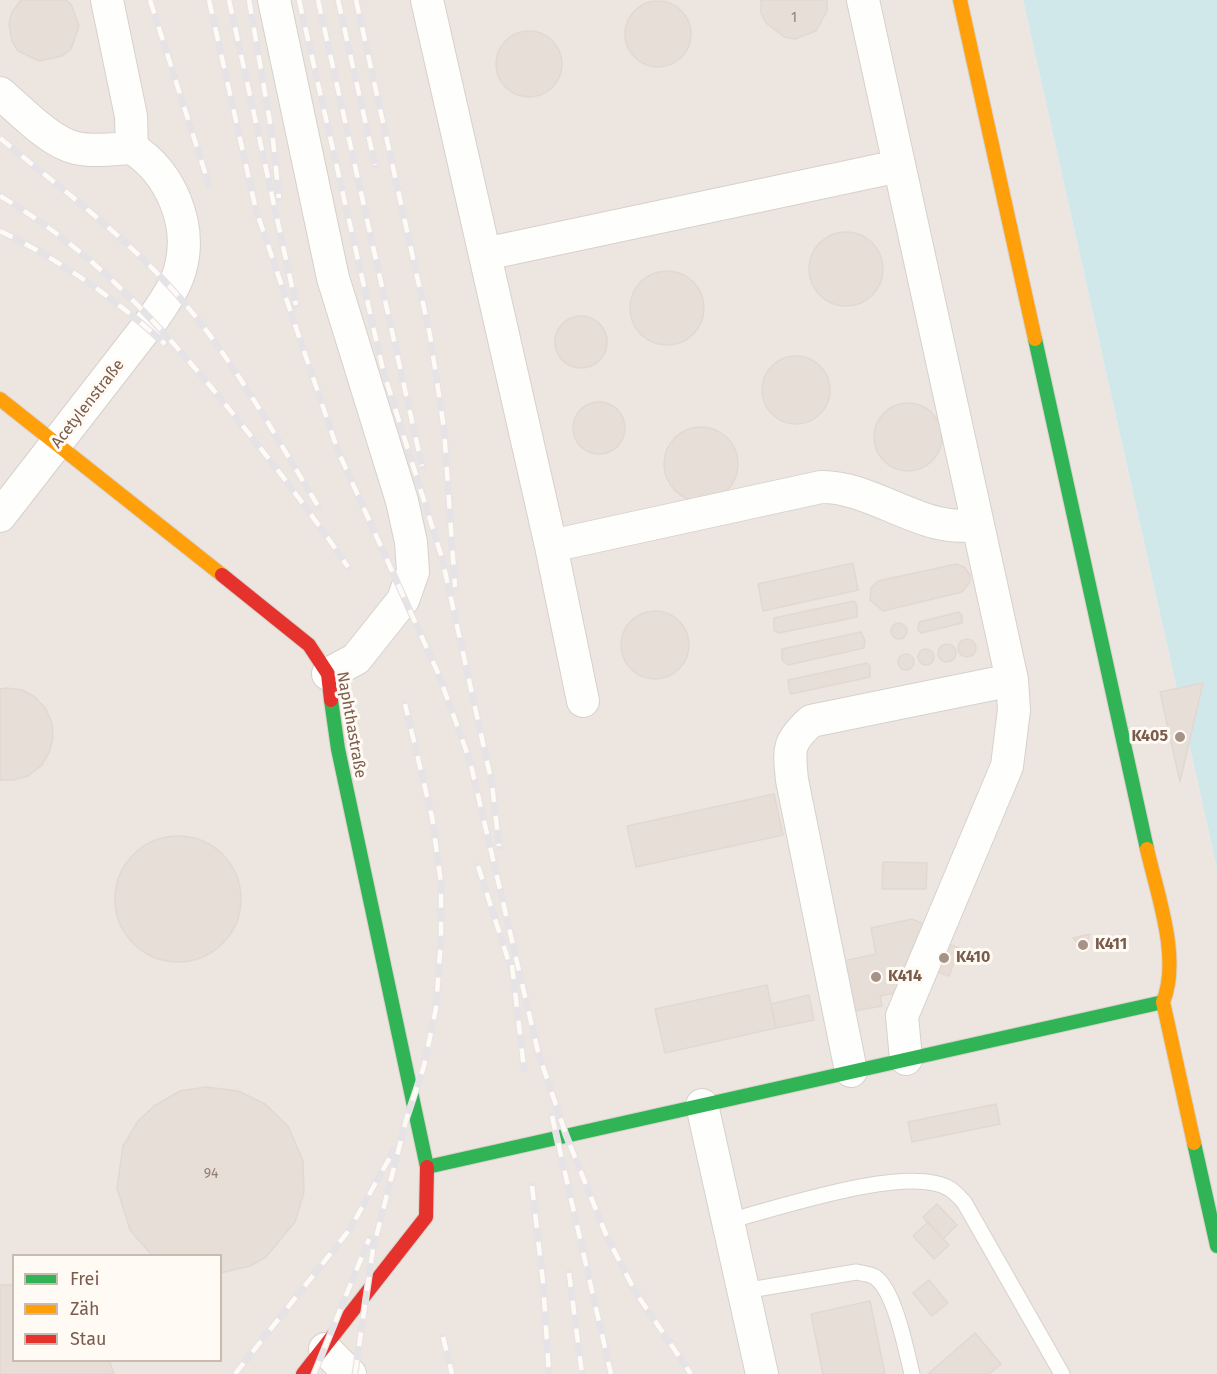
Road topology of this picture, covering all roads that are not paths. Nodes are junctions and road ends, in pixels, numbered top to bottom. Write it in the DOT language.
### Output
graph roads {
  1 [pos="107,0"];
  2 [pos="274,0"];
  3 [pos="427,0"];
  4 [pos="863,0"];
  5 [pos="960,0"];
  6 [pos="0,93"];
  7 [pos="132,147"];
  8 [pos="899,166"];
  9 [pos="485,254"];
  10 [pos="0,399"];
  11 [pos="56,446"];
  12 [pos="0,516"];
  13 [pos="977,524"];
  14 [pos="551,546"];
  15 [pos="328,674"];
  16 [pos="1012,680"];
  17 [pos="583,701"];
  18 [pos="1163,1002"];
  19 [pos="906,1059"];
  20 [pos="851,1071"];
  21 [pos="702,1105"];
  22 [pos="427,1167"];
  23 [pos="728,1221"];
  24 [pos="1217,1246"];
  25 [pos="744,1291"];
  26 [pos="325,1349"];
  27 [pos="303,1374"];
  28 [pos="350,1374"];
  29 [pos="762,1374"];
  30 [pos="912,1374"];
  31 [pos="1062,1374"];
  1 -- 7 [label="street"];
  2 -- 15 [label="street"];
  3 -- 9 [label="street"];
  4 -- 8 [label="street"];
  5 -- 18 [label="street"];
  6 -- 7 [label="street"];
  7 -- 11 [label="street, Acetylenstraße"];
  8 -- 9 [label="street"];
  8 -- 13 [label="street"];
  9 -- 14 [label="street"];
  10 -- 11 [label="street, Naphthastraße"];
  11 -- 12 [label="street, Acetylenstraße"];
  11 -- 15 [label="street, Naphthastraße"];
  13 -- 14 [label="street"];
  13 -- 16 [label="street"];
  14 -- 17 [label="street"];
  15 -- 22 [label="street, Naphthastraße"];
  16 -- 19 [label="street"];
  16 -- 20 [label="street"];
  18 -- 19 [label="street"];
  18 -- 24 [label="street"];
  19 -- 20 [label="street"];
  20 -- 21 [label="street"];
  21 -- 22 [label="street"];
  21 -- 23 [label="street"];
  22 -- 26 [label="street, Naphthastraße"];
  23 -- 25 [label="street"];
  23 -- 31 [label="lane"];
  25 -- 29 [label="street"];
  25 -- 30 [label="lane"];
  26 -- 27 [label="street, Naphthastraße"];
  26 -- 28 [label="street"];
}
